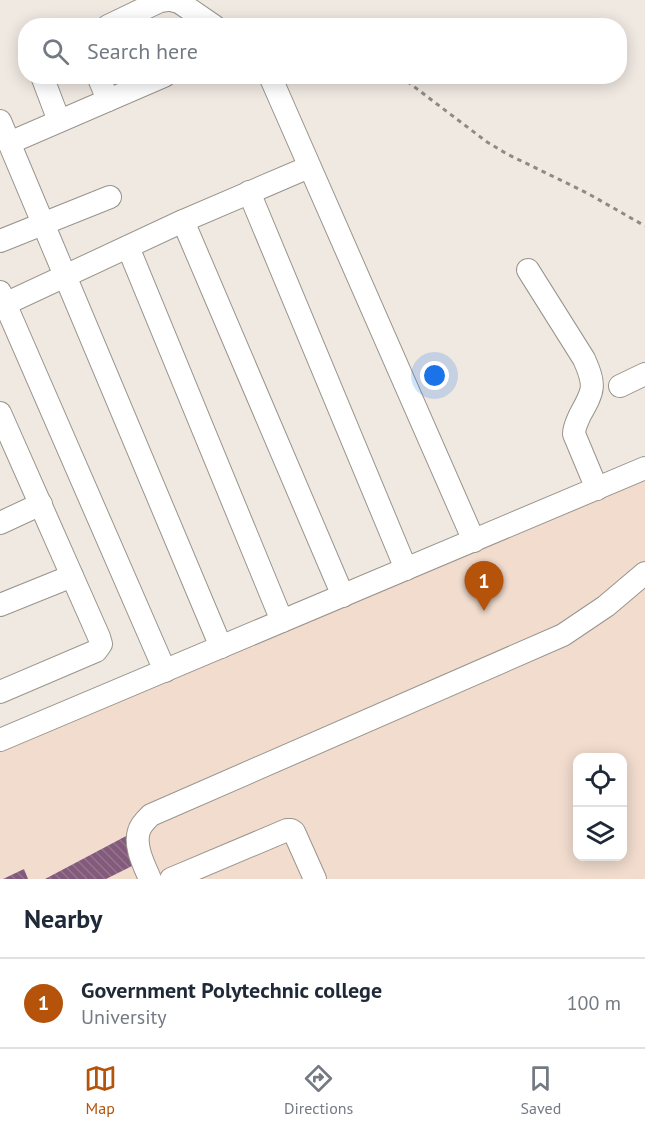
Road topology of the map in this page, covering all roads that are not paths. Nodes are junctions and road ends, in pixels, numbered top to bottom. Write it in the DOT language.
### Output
graph roads {
  1 [pos="169,0"];
  2 [pos="130,18"];
  3 [pos="202,18"];
  4 [pos="45,84"];
  5 [pos="101,84"];
  6 [pos="143,84"];
  7 [pos="273,84"];
  8 [pos="108,100"];
  9 [pos="0,121"];
  10 [pos="59,121"];
  11 [pos="9,143"];
  12 [pos="309,167"];
  13 [pos="249,192"];
  14 [pos="110,197"];
  15 [pos="183,221"];
  16 [pos="43,224"];
  17 [pos="0,241"];
  18 [pos="128,247"];
  19 [pos="528,270"];
  20 [pos="64,276"];
  21 [pos="3,298"];
  22 [pos="645,374"];
  23 [pos="620,386"];
  24 [pos="0,414"];
  25 [pos="645,468"];
  26 [pos="597,489"];
  27 [pos="41,504"];
  28 [pos="0,523"];
  29 [pos="474,541"];
  30 [pos="406,569"];
  31 [pos="645,573"];
  32 [pos="72,576"];
  33 [pos="343,596"];
  34 [pos="0,605"];
  35 [pos="282,621"];
  36 [pos="221,647"];
  37 [pos="165,671"];
  38 [pos="0,692"];
  39 [pos="0,740"];
  40 [pos="208,872"];
  41 [pos="150,879"];
  42 [pos="171,879"];
  43 [pos="315,879"];
  1 -- 2 [label="street"];
  1 -- 3 [label="street"];
  4 -- 10 [label="street"];
  5 -- 8 [label="street"];
  6 -- 8 [label="street"];
  7 -- 12 [label="street"];
  8 -- 10 [label="street"];
  9 -- 11 [label="street"];
  10 -- 11 [label="street"];
  11 -- 16 [label="street"];
  12 -- 13 [label="street"];
  12 -- 29 [label="street"];
  13 -- 15 [label="street"];
  13 -- 30 [label="street"];
  14 -- 16 [label="street"];
  15 -- 18 [label="street"];
  15 -- 33 [label="street"];
  16 -- 17 [label="street"];
  16 -- 20 [label="street"];
  18 -- 20 [label="street"];
  18 -- 35 [label="street"];
  19 -- 26 [label="street"];
  20 -- 21 [label="street"];
  20 -- 36 [label="street"];
  21 -- 37 [label="street"];
  22 -- 23 [label="street"];
  24 -- 27 [label="street"];
  25 -- 26 [label="street"];
  26 -- 29 [label="street"];
  27 -- 28 [label="street"];
  27 -- 32 [label="street"];
  29 -- 30 [label="street"];
  30 -- 33 [label="street"];
  31 -- 41 [label="street"];
  32 -- 34 [label="street"];
  32 -- 38 [label="street"];
  33 -- 35 [label="street"];
  35 -- 36 [label="street"];
  36 -- 37 [label="street"];
  37 -- 39 [label="street"];
  40 -- 42 [label="street"];
  40 -- 43 [label="street"];
}
